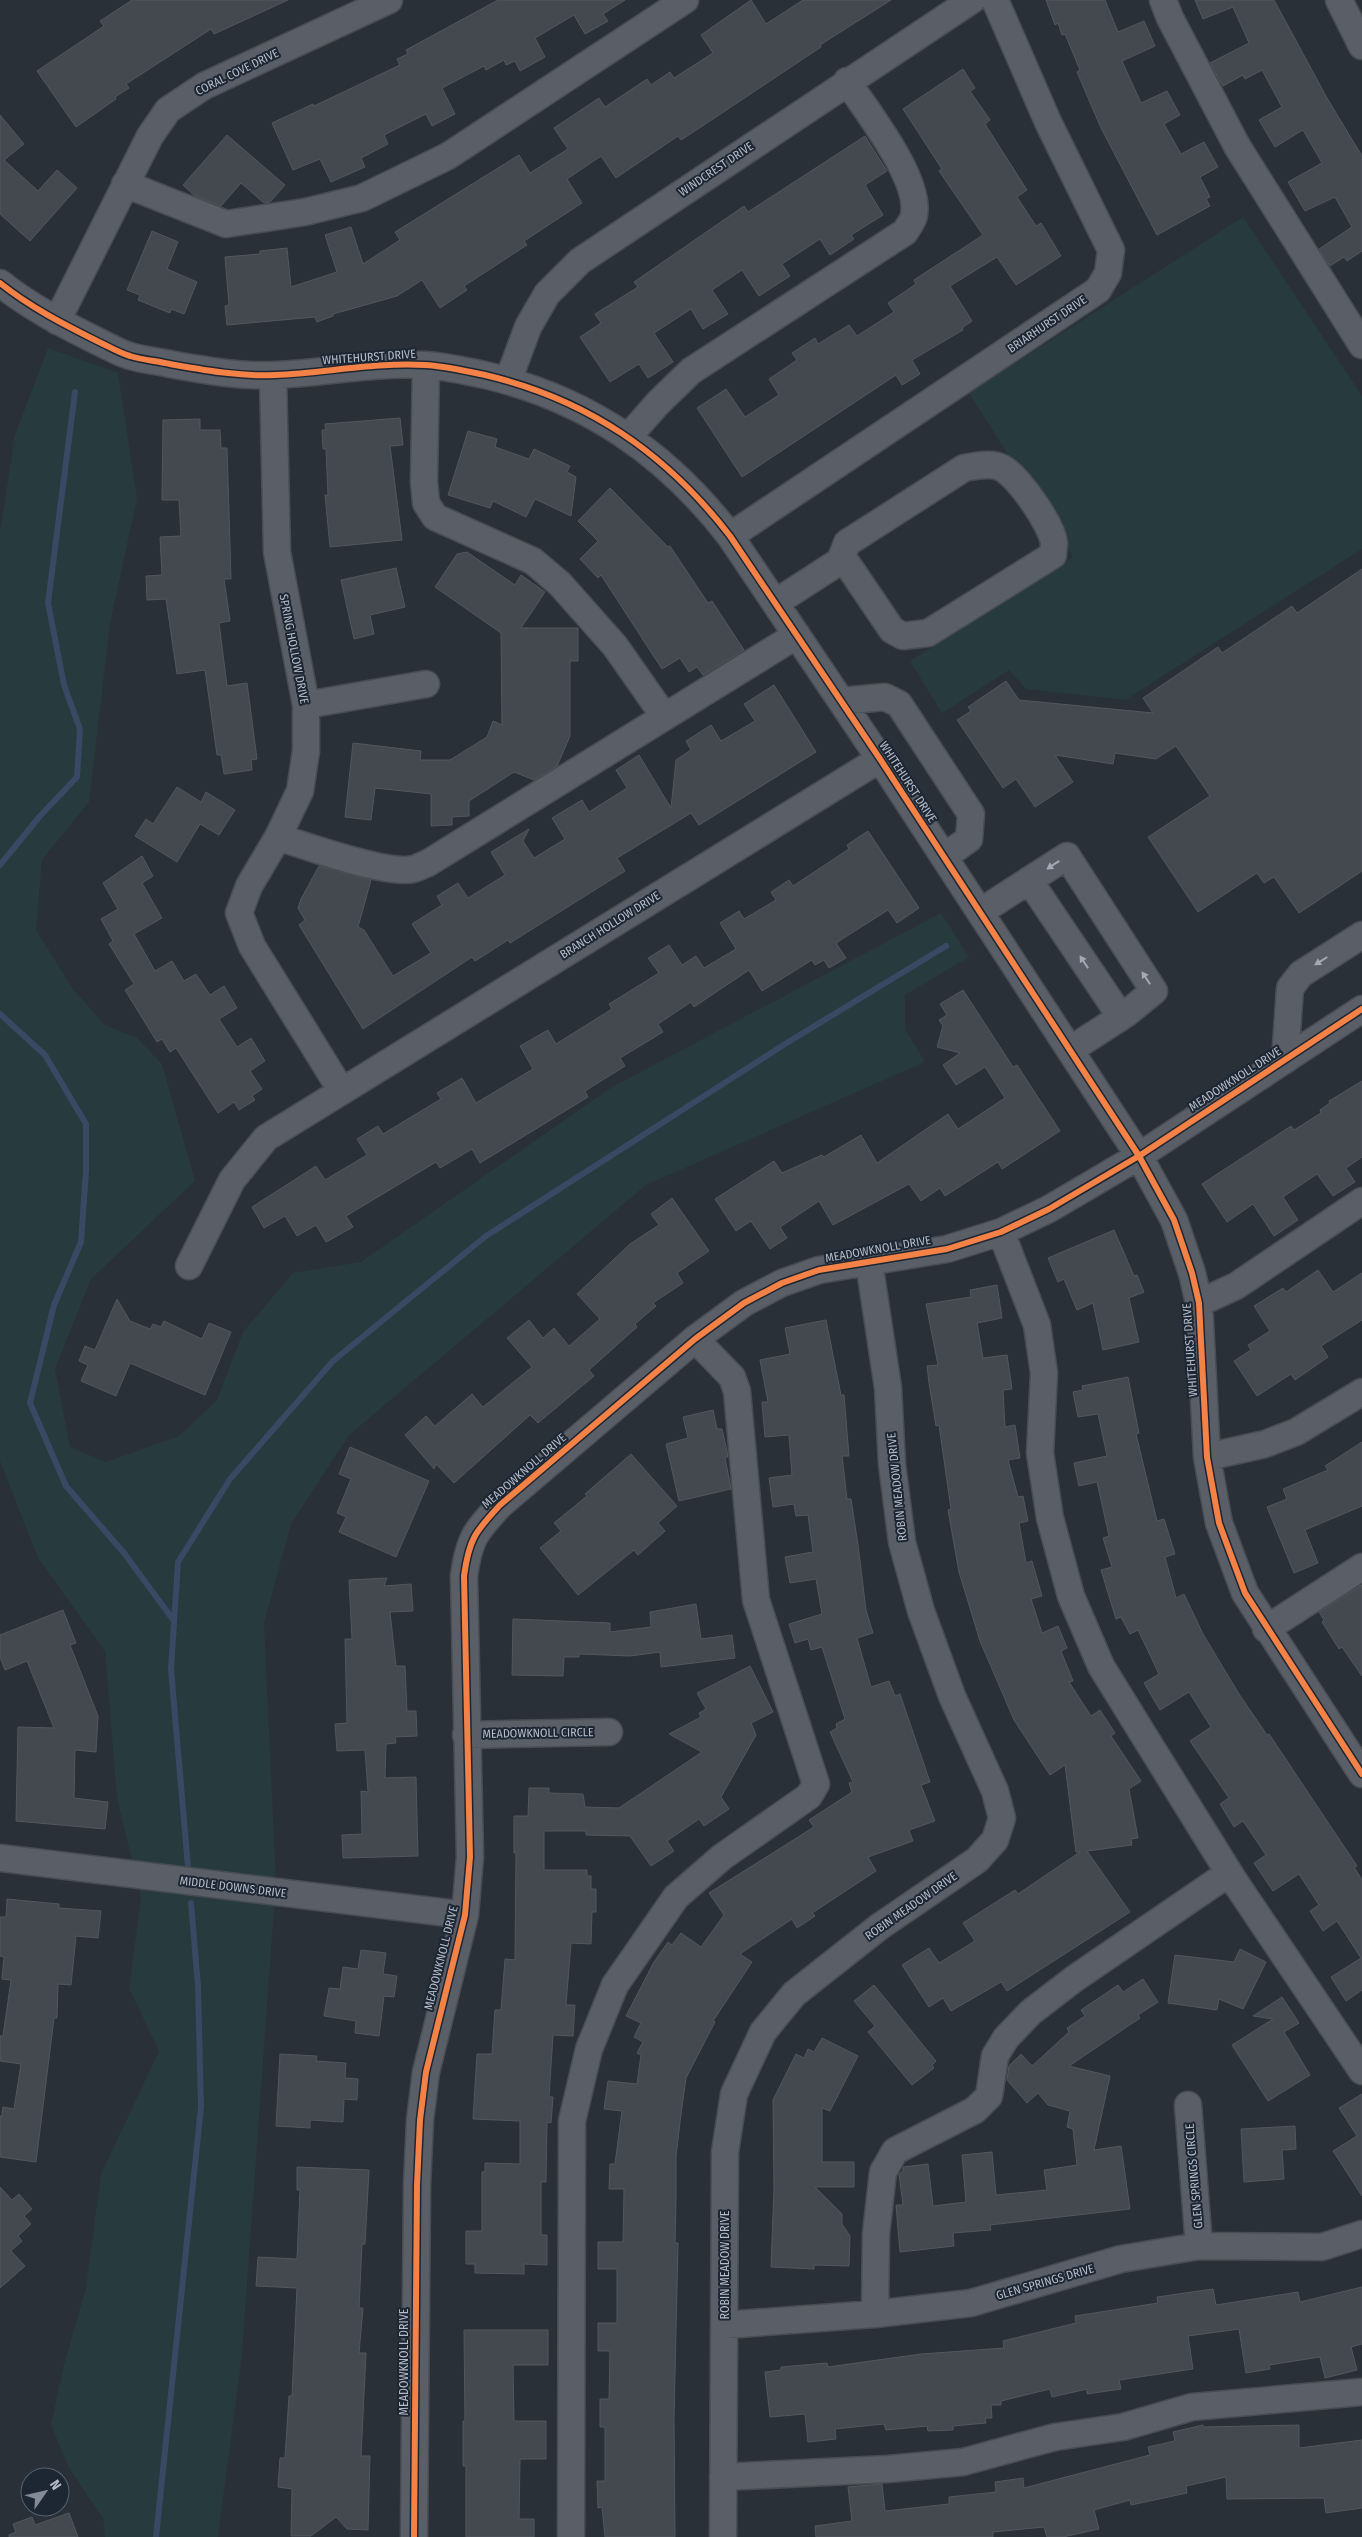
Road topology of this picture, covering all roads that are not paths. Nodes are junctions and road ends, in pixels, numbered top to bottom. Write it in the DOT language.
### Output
graph roads {
  1 [pos="389,0"];
  2 [pos="685,0"];
  3 [pos="972,0"];
  4 [pos="995,0"];
  5 [pos="1163,0"];
  6 [pos="1339,0"];
  7 [pos="1362,46"];
  8 [pos="847,81"];
  9 [pos="125,184"];
  10 [pos="0,283"];
  11 [pos="57,321"];
  12 [pos="1362,345"];
  13 [pos="426,365"];
  14 [pos="273,376"];
  15 [pos="508,380"];
  16 [pos="629,436"];
  17 [pos="730,536"];
  18 [pos="840,561"];
  19 [pos="775,603"];
  20 [pos="797,635"];
  21 [pos="426,684"];
  22 [pos="841,701"];
  23 [pos="306,705"];
  24 [pos="664,716"];
  25 [pos="880,759"];
  26 [pos="278,837"];
  27 [pos="944,857"];
  28 [pos="1030,880"];
  29 [pos="980,912"];
  30 [pos="1362,935"];
  31 [pos="1362,1009"];
  32 [pos="1120,1017"];
  33 [pos="1070,1050"];
  34 [pos="1285,1060"];
  35 [pos="341,1090"];
  36 [pos="1139,1156"];
  37 [pos="1362,1201"];
  38 [pos="1001,1232"];
  39 [pos="869,1262"];
  40 [pos="189,1266"];
  41 [pos="1199,1303"];
  42 [pos="695,1339"];
  43 [pos="1362,1392"];
  44 [pos="1207,1457"];
  45 [pos="1362,1567"];
  46 [pos="1266,1629"];
  47 [pos="610,1732"];
  48 [pos="466,1735"];
  49 [pos="1362,1774"];
  50 [pos="0,1858"];
  51 [pos="1229,1873"];
  52 [pos="466,1916"];
  53 [pos="1362,2071"];
  54 [pos="1188,2105"];
  55 [pos="1362,2234"];
  56 [pos="1200,2246"];
  57 [pos="875,2314"];
  58 [pos="725,2325"];
  59 [pos="1362,2392"];
  60 [pos="723,2477"];
  61 [pos="414,2537"];
  62 [pos="571,2537"];
  63 [pos="723,2537"];
  1 -- 9 [label="street, CORAL COVE DRIVE"];
  2 -- 9 [label="street"];
  3 -- 8 [label="street, WINDCREST DRIVE"];
  4 -- 17 [label="street, BRIARHURST DRIVE"];
  5 -- 12 [label="street"];
  6 -- 7 [label="street"];
  8 -- 15 [label="street, WINDCREST DRIVE"];
  8 -- 16 [label="street"];
  9 -- 11 [label="street, CORAL COVE DRIVE"];
  10 -- 11 [label="street, WHITEHURST DRIVE"];
  11 -- 14 [label="street, WHITEHURST DRIVE"];
  13 -- 14 [label="street, WHITEHURST DRIVE"];
  13 -- 15 [label="street, WHITEHURST DRIVE"];
  13 -- 24 [label="street"];
  14 -- 23 [label="street, SPRING HOLLOW DRIVE"];
  15 -- 16 [label="street, WHITEHURST DRIVE"];
  16 -- 17 [label="street, WHITEHURST DRIVE"];
  17 -- 19 [label="street, WHITEHURST DRIVE"];
  18 -- 18 [label="street"];
  18 -- 19 [label="street"];
  19 -- 20 [label="street, WHITEHURST DRIVE"];
  20 -- 22 [label="street, WHITEHURST DRIVE"];
  20 -- 24 [label="street"];
  21 -- 23 [label="street"];
  22 -- 25 [label="street, WHITEHURST DRIVE"];
  22 -- 27 [label="street"];
  23 -- 26 [label="street, SPRING HOLLOW DRIVE"];
  24 -- 26 [label="street"];
  25 -- 27 [label="street, WHITEHURST DRIVE"];
  25 -- 35 [label="street, BRANCH HOLLOW DRIVE"];
  26 -- 35 [label="street, SPRING HOLLOW DRIVE"];
  27 -- 29 [label="street, WHITEHURST DRIVE"];
  28 -- 29 [label="street"];
  32 -- 28 [label="street, one-way"];
  32 -- 28 [label="street, one-way"];
  29 -- 33 [label="street, WHITEHURST DRIVE"];
  30 -- 34 [label="street, one-way"];
  31 -- 34 [label="street, MEADOWKNOLL DRIVE"];
  32 -- 33 [label="street"];
  33 -- 36 [label="street, WHITEHURST DRIVE"];
  34 -- 36 [label="street, MEADOWKNOLL DRIVE"];
  35 -- 40 [label="street, BRANCH HOLLOW DRIVE"];
  36 -- 38 [label="street, MEADOWKNOLL DRIVE"];
  36 -- 41 [label="street, WHITEHURST DRIVE"];
  37 -- 41 [label="street"];
  38 -- 39 [label="street, MEADOWKNOLL DRIVE"];
  38 -- 51 [label="street"];
  39 -- 42 [label="street, MEADOWKNOLL DRIVE"];
  39 -- 58 [label="street, ROBIN MEADOW DRIVE"];
  41 -- 44 [label="street, WHITEHURST DRIVE"];
  42 -- 48 [label="street, MEADOWKNOLL DRIVE"];
  42 -- 62 [label="street"];
  43 -- 44 [label="street"];
  44 -- 46 [label="street, WHITEHURST DRIVE"];
  45 -- 46 [label="street"];
  46 -- 49 [label="street, WHITEHURST DRIVE"];
  47 -- 48 [label="street, MEADOWKNOLL CIRCLE"];
  48 -- 52 [label="street, MEADOWKNOLL DRIVE"];
  50 -- 52 [label="street, MIDDLE DOWNS DRIVE"];
  51 -- 53 [label="street"];
  51 -- 57 [label="street"];
  52 -- 61 [label="street, MEADOWKNOLL DRIVE"];
  54 -- 56 [label="street, GLEN SPRINGS CIRCLE"];
  55 -- 56 [label="street, GLEN SPRINGS DRIVE"];
  56 -- 57 [label="street, GLEN SPRINGS DRIVE"];
  57 -- 58 [label="street, GLEN SPRINGS DRIVE"];
  58 -- 60 [label="street, ROBIN MEADOW DRIVE"];
  59 -- 60 [label="street"];
  60 -- 63 [label="street, ROBIN MEADOW DRIVE"];
}
